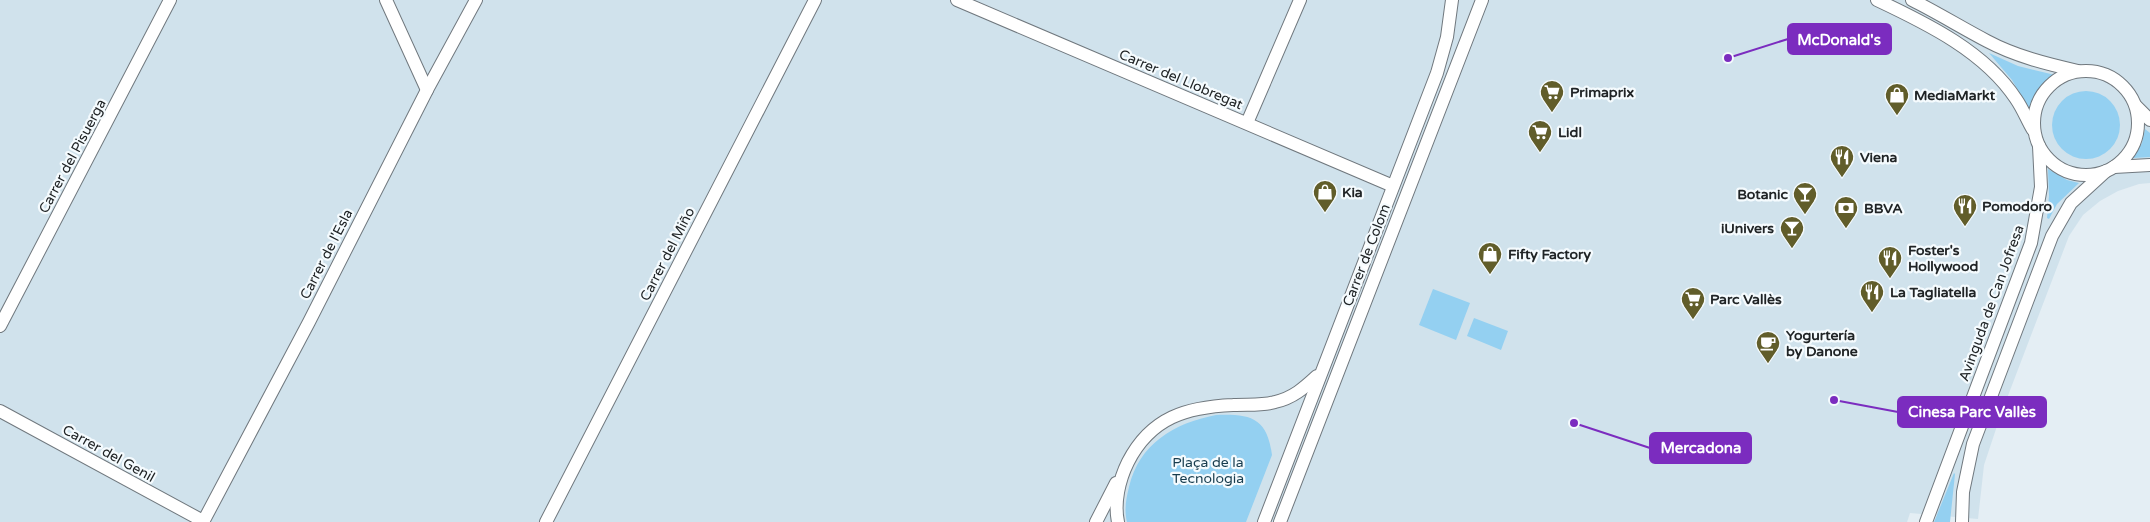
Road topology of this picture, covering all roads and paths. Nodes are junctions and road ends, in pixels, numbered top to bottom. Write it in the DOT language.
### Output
graph roads {
  1 [pos="170,0"];
  2 [pos="386,0"];
  3 [pos="476,0"];
  4 [pos="815,0"];
  5 [pos="957,0"];
  6 [pos="1300,0"];
  7 [pos="1452,0"];
  8 [pos="1482,0"];
  9 [pos="1877,0"];
  10 [pos="1912,0"];
  11 [pos="2078,71"];
  12 [pos="426,90"];
  13 [pos="2134,104"];
  14 [pos="2150,120"];
  15 [pos="1247,123"];
  16 [pos="2034,133"];
  17 [pos="2040,146"];
  18 [pos="2150,165"];
  19 [pos="2110,169"];
  20 [pos="1394,186"];
  21 [pos="0,326"];
  22 [pos="1321,373"];
  23 [pos="0,411"];
  24 [pos="1124,471"];
  25 [pos="203,522"];
  26 [pos="546,522"];
  27 [pos="1096,522"];
  28 [pos="1118,522"];
  29 [pos="1264,522"];
  30 [pos="1280,522"];
  31 [pos="1926,522"];
  32 [pos="1962,522"];
  1 -- 21 [label="street, Carrer del Pisuerga"];
  2 -- 12 [label="street"];
  3 -- 12 [label="street, Carrer de l'Esla"];
  4 -- 26 [label="street, Carrer del Miño"];
  5 -- 15 [label="street, Carrer del Llobregat"];
  6 -- 15 [label="street"];
  7 -- 20 [label="street, Carrer de Colom"];
  8 -- 30 [label="street, Carrer de Colom"];
  9 -- 16 [label="street"];
  10 -- 11 [label="street"];
  11 -- 13 [label="street"];
  11 -- 16 [label="street"];
  12 -- 25 [label="street, Carrer de l'Esla"];
  13 -- 14 [label="street"];
  13 -- 19 [label="street"];
  15 -- 20 [label="street, Carrer del Llobregat"];
  16 -- 17 [label="street"];
  17 -- 19 [label="street"];
  17 -- 31 [label="street, Avinguda de Can Jofresa"];
  18 -- 19 [label="street"];
  19 -- 32 [label="street"];
  20 -- 22 [label="street, Carrer de Colom"];
  22 -- 24 [label="street"];
  22 -- 29 [label="street, Carrer de Colom"];
  23 -- 25 [label="street, Carrer del Genil"];
  24 -- 27 [label="street"];
  24 -- 28 [label="street"];
}
